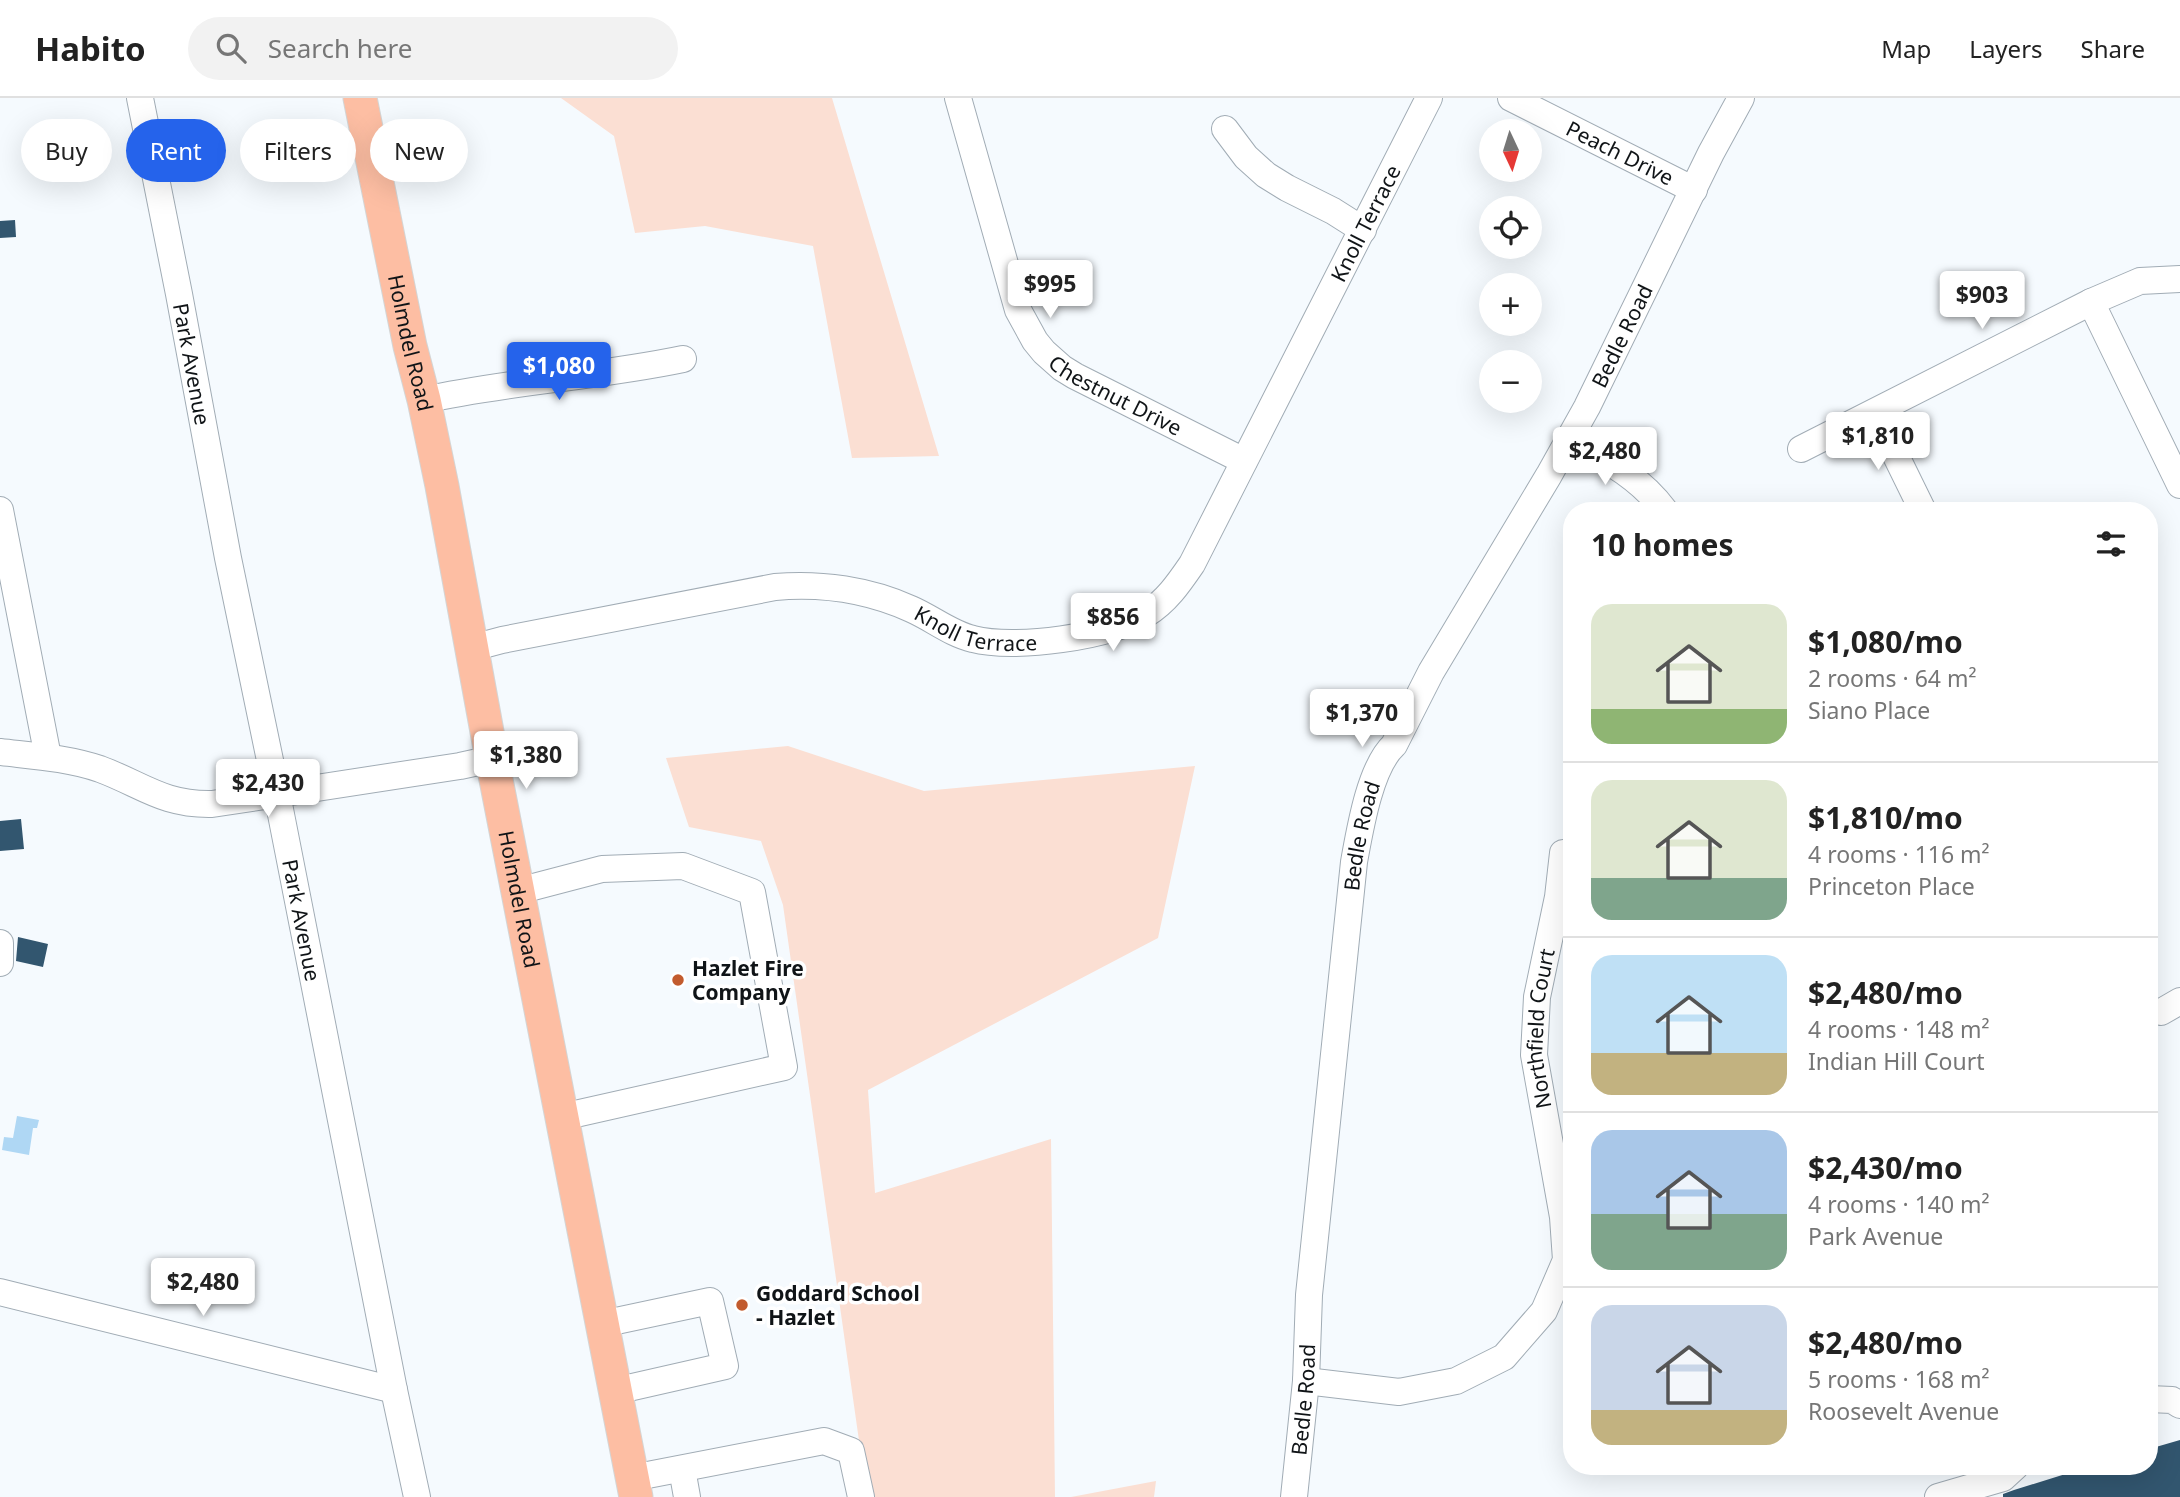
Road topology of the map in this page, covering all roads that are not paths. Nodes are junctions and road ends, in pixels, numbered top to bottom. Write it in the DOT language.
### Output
graph roads {
  1 [pos="139,98"];
  2 [pos="360,98"];
  3 [pos="958,98"];
  4 [pos="1429,98"];
  5 [pos="1511,98"];
  6 [pos="1741,98"];
  7 [pos="1225,129"];
  8 [pos="1694,190"];
  9 [pos="1363,230"];
  10 [pos="2180,279"];
  11 [pos="2091,302"];
  12 [pos="683,359"];
  13 [pos="424,400"];
  14 [pos="1875,413"];
  15 [pos="1569,439"];
  16 [pos="1801,449"];
  17 [pos="1244,461"];
  18 [pos="2180,485"];
  19 [pos="1659,502"];
  20 [pos="1919,502"];
  21 [pos="0,510"];
  22 [pos="472,648"];
  23 [pos="0,752"];
  24 [pos="48,757"];
  25 [pos="492,759"];
  26 [pos="277,794"];
  27 [pos="1563,853"];
  28 [pos="518,891"];
  29 [pos="0,943"];
  30 [pos="0,963"];
  31 [pos="562,1117"];
  32 [pos="1563,1217"];
  33 [pos="1563,1267"];
  34 [pos="0,1292"];
  35 [pos="602,1324"];
  36 [pos="1306,1381"];
  37 [pos="394,1390"];
  38 [pos="615,1391"];
  39 [pos="2158,1399"];
  40 [pos="2180,1405"];
  41 [pos="682,1469"];
  42 [pos="2006,1475"];
  43 [pos="634,1488"];
  44 [pos="418,1497"];
  45 [pos="687,1497"];
  46 [pos="861,1497"];
  47 [pos="1294,1497"];
  48 [pos="1938,1497"];
  1 -- 26 [label="street, Park Avenue"];
  2 -- 13 [label="main road, Holmdel Road"];
  3 -- 17 [label="street, Chestnut Drive"];
  4 -- 9 [label="street, Knoll Terrace"];
  5 -- 8 [label="street, Peach Drive"];
  6 -- 8 [label="street, Bedle Road"];
  7 -- 9 [label="street"];
  8 -- 15 [label="street, Bedle Road"];
  9 -- 17 [label="street, Knoll Terrace"];
  10 -- 11 [label="street"];
  11 -- 14 [label="street"];
  11 -- 18 [label="street"];
  12 -- 13 [label="street"];
  13 -- 22 [label="main road, Holmdel Road"];
  14 -- 16 [label="street"];
  14 -- 20 [label="street"];
  15 -- 19 [label="street"];
  15 -- 36 [label="street, Bedle Road"];
  17 -- 22 [label="street, Knoll Terrace"];
  21 -- 24 [label="street"];
  22 -- 25 [label="main road, Holmdel Road"];
  23 -- 24 [label="street"];
  24 -- 26 [label="street"];
  25 -- 26 [label="street"];
  25 -- 28 [label="main road, Holmdel Road"];
  26 -- 37 [label="street, Park Avenue"];
  27 -- 32 [label="street, Northfield Court"];
  28 -- 31 [label="main road, Holmdel Road"];
  28 -- 31 [label="street"];
  29 -- 30 [label="street"];
  31 -- 35 [label="main road, Holmdel Road"];
  33 -- 36 [label="street, Northfield Court"];
  34 -- 37 [label="street"];
  35 -- 38 [label="main road, Holmdel Road"];
  35 -- 38 [label="street"];
  36 -- 47 [label="street, Bedle Road"];
  37 -- 44 [label="street, Park Avenue"];
  38 -- 43 [label="main road, Holmdel Road"];
  39 -- 40 [label="street"];
  41 -- 43 [label="street"];
  41 -- 45 [label="street"];
  41 -- 46 [label="street"];
  42 -- 48 [label="street"];
}
